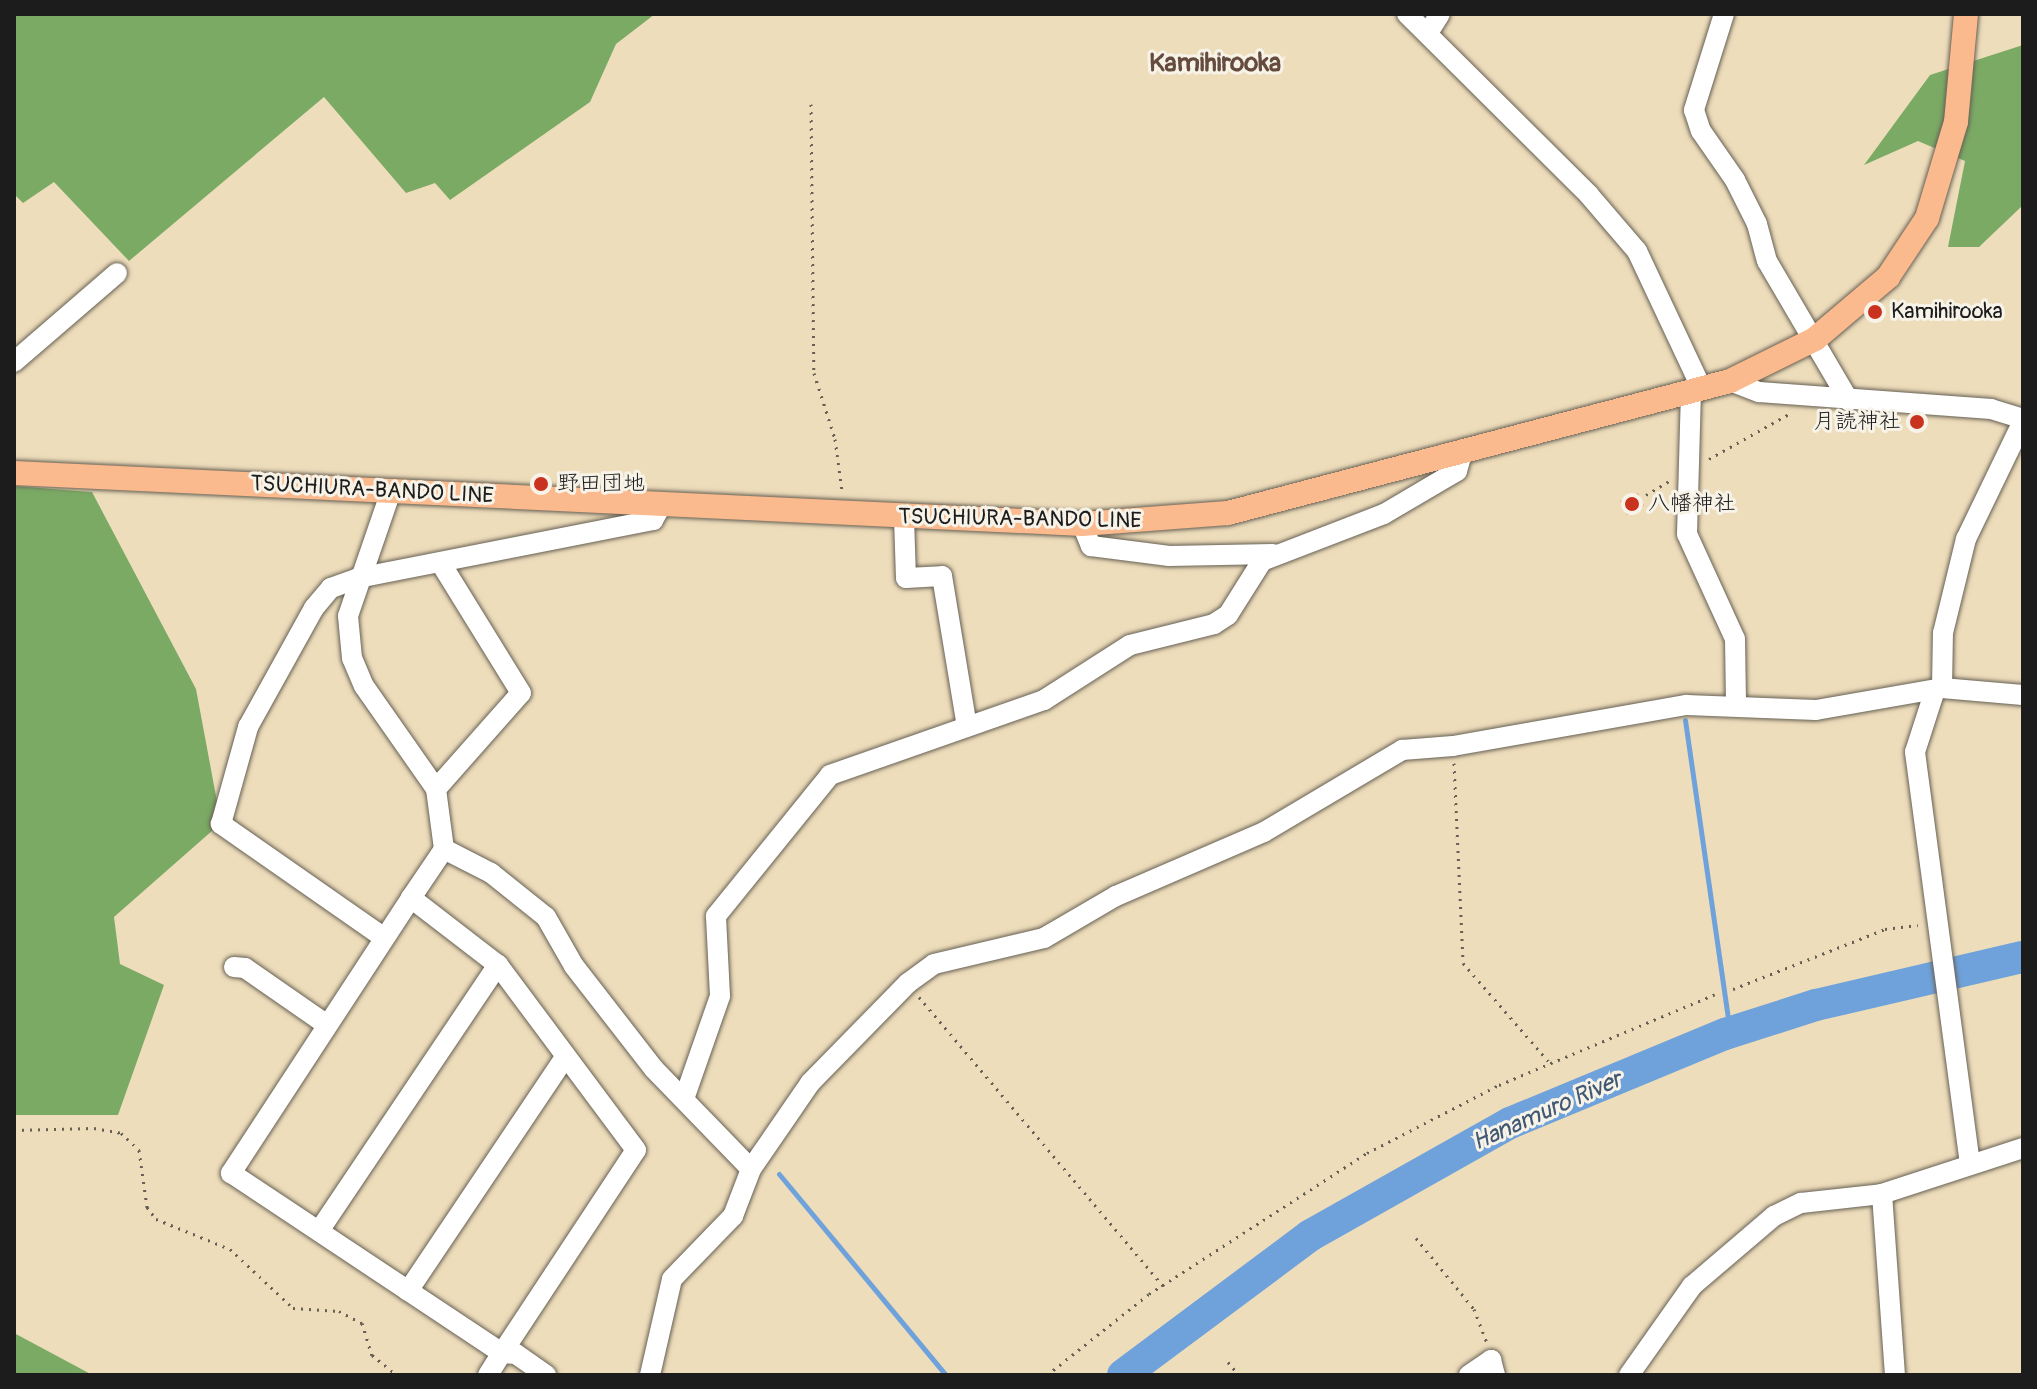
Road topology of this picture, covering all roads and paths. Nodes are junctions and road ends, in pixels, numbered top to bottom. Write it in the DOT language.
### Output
graph roads {
  1 [pos="1407,14"];
  2 [pos="1440,14"];
  3 [pos="1724,14"];
  4 [pos="1966,14"];
  5 [pos="1428,33"];
  6 [pos="811,104"];
  7 [pos="117,273"];
  8 [pos="1815,339"];
  9 [pos="14,362"];
  10 [pos="1730,381"];
  11 [pos="1697,390"];
  12 [pos="1817,398"];
  13 [pos="1849,401"];
  14 [pos="2023,420"];
  15 [pos="1463,450"];
  16 [pos="1687,471"];
  17 [pos="14,473"];
  18 [pos="391,491"];
  19 [pos="1646,495"];
  20 [pos="663,503"];
  21 [pos="845,514"];
  22 [pos="904,518"];
  23 [pos="1082,524"];
  24 [pos="1273,554"];
  25 [pos="442,565"];
  26 [pos="358,578"];
  27 [pos="1939,689"];
  28 [pos="2023,695"];
  29 [pos="1736,705"];
  30 [pos="967,727"];
  31 [pos="1453,746"];
  32 [pos="436,789"];
  33 [pos="444,849"];
  34 [pos="411,898"];
  35 [pos="1935,923"];
  36 [pos="383,937"];
  37 [pos="498,965"];
  38 [pos="234,967"];
  39 [pos="908,983"];
  40 [pos="1733,989"];
  41 [pos="1715,994"];
  42 [pos="327,1025"];
  43 [pos="565,1057"];
  44 [pos="1550,1063"];
  45 [pos="684,1099"];
  46 [pos="14,1130"];
  47 [pos="2023,1148"];
  48 [pos="1970,1162"];
  49 [pos="751,1169"];
  50 [pos="1882,1194"];
  51 [pos="319,1231"];
  52 [pos="1416,1238"];
  53 [pos="1164,1287"];
  54 [pos="408,1291"];
  55 [pos="502,1353"];
  56 [pos="1228,1362"];
  57 [pos="1493,1367"];
  58 [pos="397,1375"];
  59 [pos="488,1375"];
  60 [pos="546,1375"];
  61 [pos="650,1375"];
  62 [pos="1047,1375"];
  63 [pos="1239,1375"];
  64 [pos="1469,1375"];
  65 [pos="1629,1375"];
  66 [pos="1895,1375"];
  1 -- 5 [label="street"];
  2 -- 5 [label="street"];
  3 -- 8 [label="street"];
  4 -- 8 [label="main road, TSUCHIURA-BANDO LINE"];
  5 -- 11 [label="street"];
  6 -- 21 [label="path"];
  7 -- 9 [label="street"];
  8 -- 10 [label="main road, TSUCHIURA-BANDO LINE"];
  8 -- 13 [label="street"];
  10 -- 11 [label="main road, TSUCHIURA-BANDO LINE"];
  10 -- 12 [label="street"];
  11 -- 15 [label="main road, TSUCHIURA-BANDO LINE"];
  11 -- 16 [label="street"];
  12 -- 13 [label="street"];
  12 -- 16 [label="path"];
  13 -- 14 [label="street"];
  14 -- 27 [label="street"];
  15 -- 23 [label="main road, TSUCHIURA-BANDO LINE"];
  15 -- 24 [label="street"];
  16 -- 19 [label="path"];
  16 -- 29 [label="street"];
  17 -- 18 [label="main road, TSUCHIURA-BANDO LINE"];
  18 -- 20 [label="main road, TSUCHIURA-BANDO LINE"];
  18 -- 26 [label="street"];
  20 -- 21 [label="main road, TSUCHIURA-BANDO LINE"];
  20 -- 25 [label="street"];
  21 -- 22 [label="main road, TSUCHIURA-BANDO LINE"];
  22 -- 23 [label="main road, TSUCHIURA-BANDO LINE"];
  22 -- 30 [label="street"];
  23 -- 24 [label="street"];
  24 -- 30 [label="street"];
  25 -- 26 [label="street"];
  25 -- 32 [label="street"];
  26 -- 32 [label="street"];
  26 -- 36 [label="street"];
  27 -- 28 [label="street"];
  27 -- 29 [label="street"];
  27 -- 35 [label="street"];
  29 -- 31 [label="street"];
  30 -- 45 [label="street"];
  31 -- 39 [label="street"];
  31 -- 44 [label="path"];
  32 -- 33 [label="street"];
  33 -- 34 [label="street"];
  33 -- 45 [label="street"];
  34 -- 36 [label="street"];
  34 -- 37 [label="street"];
  35 -- 40 [label="path"];
  35 -- 48 [label="street"];
  36 -- 42 [label="street"];
  37 -- 43 [label="street"];
  37 -- 51 [label="street"];
  38 -- 42 [label="street"];
  39 -- 49 [label="street"];
  39 -- 53 [label="path"];
  41 -- 44 [label="path"];
  42 -- 51 [label="street"];
  43 -- 54 [label="street"];
  43 -- 55 [label="street"];
  44 -- 53 [label="path"];
  45 -- 49 [label="street"];
  46 -- 58 [label="path"];
  47 -- 48 [label="street"];
  48 -- 50 [label="street"];
  49 -- 61 [label="street"];
  50 -- 65 [label="street"];
  50 -- 66 [label="street"];
  51 -- 54 [label="street"];
  52 -- 57 [label="path"];
  53 -- 62 [label="path"];
  54 -- 55 [label="street"];
  55 -- 59 [label="street"];
  55 -- 60 [label="street"];
  56 -- 63 [label="path"];
  57 -- 64 [label="street"];
}
